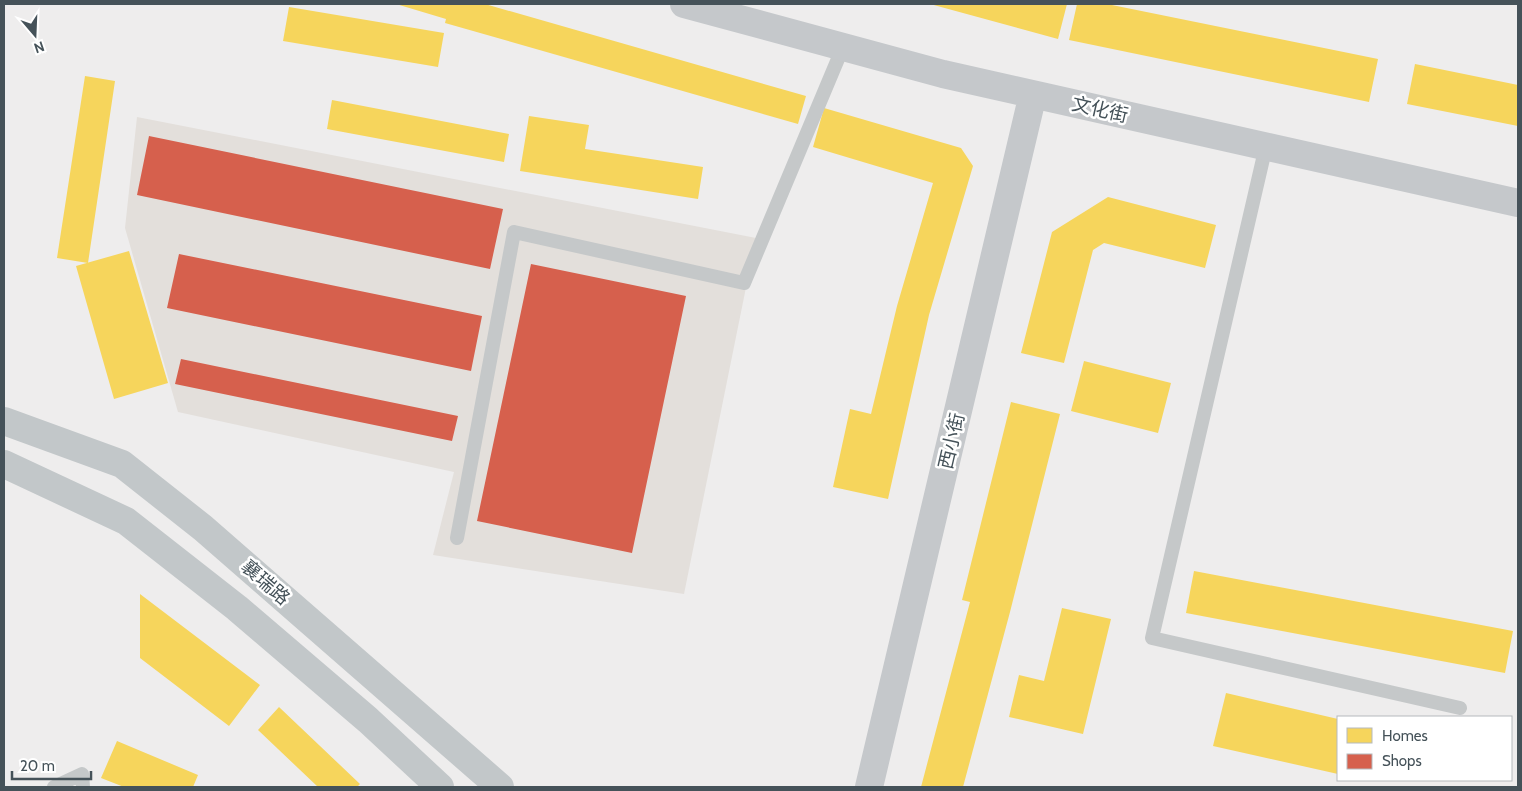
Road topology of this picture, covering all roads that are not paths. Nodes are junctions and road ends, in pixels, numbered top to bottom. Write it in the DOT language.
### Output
graph roads {
  1 [pos="684,4"];
  2 [pos="843,47"];
  3 [pos="1033,94"];
  4 [pos="1266,146"];
  5 [pos="1518,203"];
  6 [pos="4,421"];
  7 [pos="4,464"];
  8 [pos="457,538"];
  9 [pos="1460,708"];
  10 [pos="54,787"];
  11 [pos="83,787"];
  12 [pos="440,787"];
  13 [pos="500,787"];
  14 [pos="869,787"];
  1 -- 2 [label="main road, 文化街"];
  2 -- 3 [label="main road, 文化街"];
  2 -- 8 [label="lane"];
  3 -- 4 [label="main road, 文化街"];
  3 -- 14 [label="main road, 西小街"];
  4 -- 5 [label="main road, 文化街"];
  4 -- 9 [label="lane"];
  6 -- 13 [label="main road, 襄瑞路"];
  7 -- 12 [label="main road, 襄瑞路"];
  10 -- 11 [label="lane"];
}
